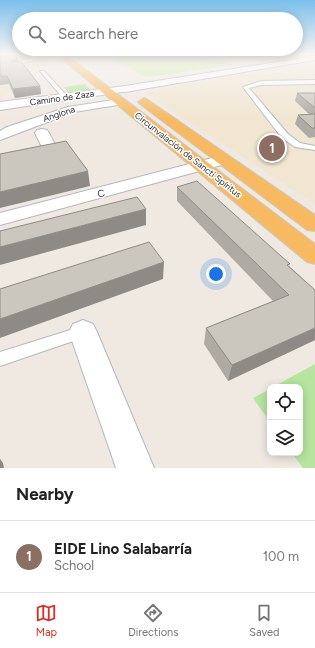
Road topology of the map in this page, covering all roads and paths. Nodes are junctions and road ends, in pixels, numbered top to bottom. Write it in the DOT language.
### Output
graph roads {
  1 [pos="46,76"];
  2 [pos="88,76"];
  3 [pos="101,76"];
  4 [pos="222,76"];
  5 [pos="315,82"];
  6 [pos="108,91"];
  7 [pos="123,95"];
  8 [pos="65,97"];
  9 [pos="0,106"];
  10 [pos="42,133"];
  11 [pos="0,136"];
  12 [pos="315,148"];
  13 [pos="224,160"];
  14 [pos="0,161"];
  15 [pos="202,166"];
  16 [pos="0,220"];
  17 [pos="315,225"];
  18 [pos="315,256"];
  19 [pos="83,332"];
  20 [pos="0,359"];
  21 [pos="134,468"];
  1 -- 8 [label="lane"];
  2 -- 6 [label="highway, Circunvalación de Sancti Spíritus"];
  3 -- 7 [label="highway, Circunvalación de Sancti Spíritus"];
  4 -- 7 [label="street, Anglona"];
  5 -- 12 [label="lane"];
  6 -- 7 [label="highway, Circunvalación de Sancti Spíritus"];
  6 -- 8 [label="street, Camino de Zaza"];
  7 -- 11 [label="street, Anglona"];
  7 -- 13 [label="highway, Circunvalación de Sancti Spíritus"];
  7 -- 15 [label="highway, Circunvalación de Sancti Spíritus"];
  8 -- 9 [label="street, Camino de Zaza"];
  10 -- 14 [label="street"];
  13 -- 15 [label="street, C"];
  13 -- 17 [label="highway, Circunvalación de Sancti Spíritus"];
  15 -- 16 [label="street, C"];
  15 -- 18 [label="highway, Circunvalación de Sancti Spíritus"];
  19 -- 20 [label="lane"];
  19 -- 21 [label="street"];
}
